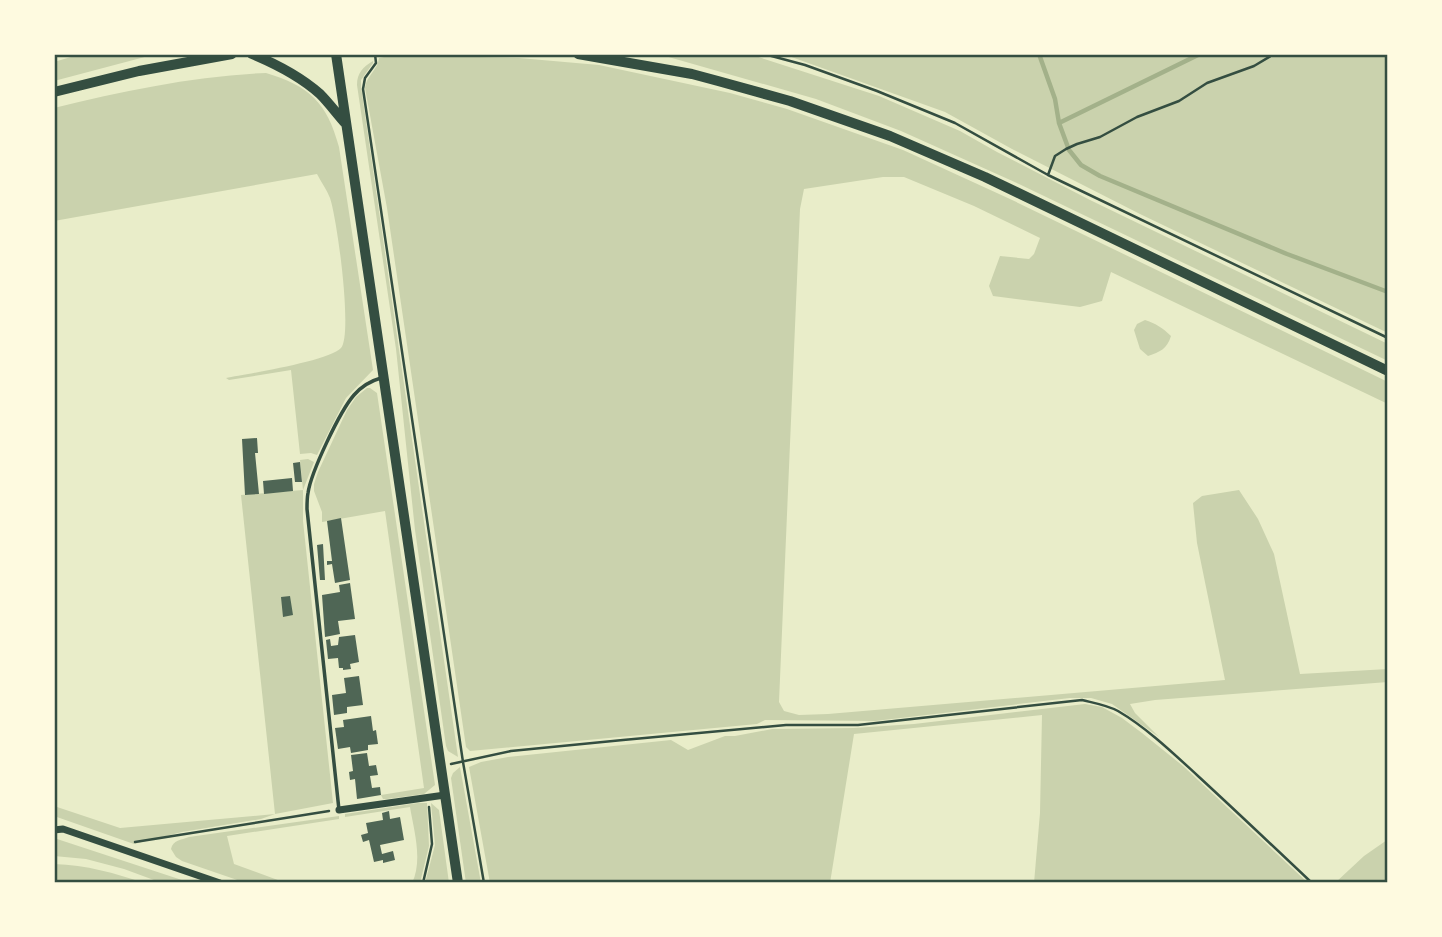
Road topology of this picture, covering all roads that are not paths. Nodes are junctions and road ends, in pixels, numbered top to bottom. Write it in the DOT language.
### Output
graph roads {
  1 [pos="232,54"];
  2 [pos="252,54"];
  3 [pos="336,54"];
  4 [pos="578,54"];
  5 [pos="54,92"];
  6 [pos="346,125"];
  7 [pos="1388,371"];
  8 [pos="384,377"];
  9 [pos="445,795"];
  10 [pos="339,810"];
  11 [pos="54,830"];
  12 [pos="220,883"];
  13 [pos="458,883"];
  1 -- 5 [label="main road"];
  2 -- 6 [label="main road"];
  3 -- 6 [label="main road"];
  4 -- 7 [label="main road"];
  6 -- 8 [label="main road"];
  8 -- 9 [label="main road"];
  8 -- 10 [label="lane"];
  9 -- 10 [label="street"];
  9 -- 13 [label="main road"];
  11 -- 12 [label="street"];
}
